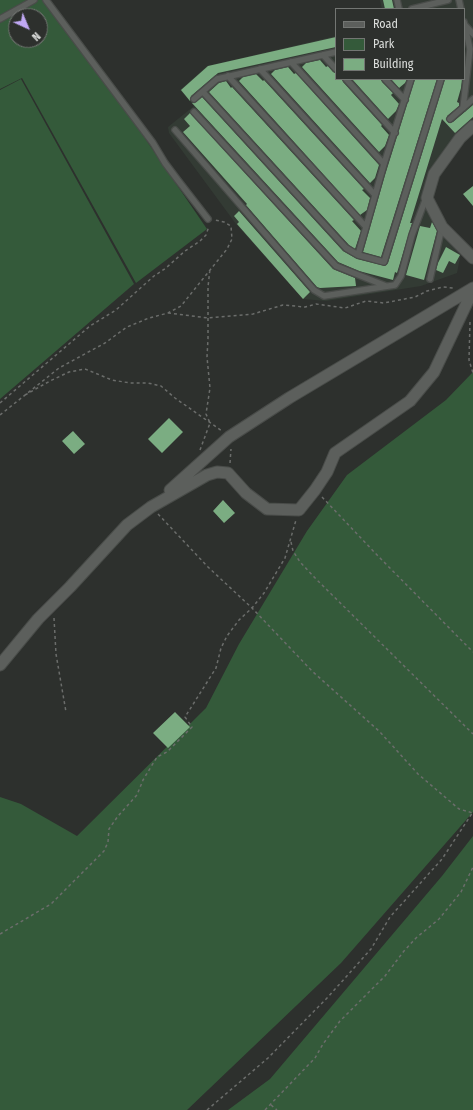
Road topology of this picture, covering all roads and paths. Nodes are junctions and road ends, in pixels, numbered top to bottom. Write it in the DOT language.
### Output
graph roads {
  1 [pos="34,0"];
  2 [pos="46,0"];
  3 [pos="448,0"];
  4 [pos="431,7"];
  5 [pos="0,19"];
  6 [pos="465,25"];
  7 [pos="465,28"];
  8 [pos="473,34"];
  9 [pos="335,52"];
  10 [pos="323,55"];
  11 [pos="290,62"];
  12 [pos="335,67"];
  13 [pos="260,69"];
  14 [pos="228,76"];
  15 [pos="347,80"];
  16 [pos="386,80"];
  17 [pos="412,80"];
  18 [pos="441,80"];
  19 [pos="203,92"];
  20 [pos="194,99"];
  21 [pos="473,99"];
  22 [pos="405,100"];
  23 [pos="463,108"];
  24 [pos="194,112"];
  25 [pos="450,119"];
  26 [pos="473,126"];
  27 [pos="175,130"];
  28 [pos="395,133"];
  29 [pos="384,164"];
  30 [pos="375,196"];
  31 [pos="427,198"];
  32 [pos="208,219"];
  33 [pos="442,227"];
  34 [pos="366,228"];
  35 [pos="358,255"];
  36 [pos="473,258"];
  37 [pos="211,268"];
  38 [pos="430,279"];
  39 [pos="386,286"];
  40 [pos="454,288"];
  41 [pos="473,289"];
  42 [pos="168,313"];
  43 [pos="208,318"];
  44 [pos="470,322"];
  45 [pos="473,373"];
  46 [pos="20,398"];
  47 [pos="0,403"];
  48 [pos="0,415"];
  49 [pos="210,423"];
  50 [pos="229,438"];
  51 [pos="199,450"];
  52 [pos="228,473"];
  53 [pos="316,490"];
  54 [pos="151,507"];
  55 [pos="299,510"];
  56 [pos="291,541"];
  57 [pos="53,604"];
  58 [pos="252,608"];
  59 [pos="473,652"];
  60 [pos="0,665"];
  61 [pos="66,712"];
  62 [pos="473,734"];
  63 [pos="473,812"];
  64 [pos="473,867"];
  65 [pos="0,934"];
  66 [pos="271,1105"];
  67 [pos="207,1110"];
  68 [pos="265,1110"];
  69 [pos="277,1110"];
  1 -- 5 [label="lane"];
  2 -- 32 [label="lane"];
  3 -- 4 [label="lane"];
  6 -- 8 [label="lane"];
  7 -- 23 [label="lane"];
  9 -- 10 [label="lane"];
  10 -- 11 [label="lane"];
  10 -- 12 [label="lane"];
  11 -- 13 [label="lane"];
  11 -- 29 [label="lane"];
  13 -- 14 [label="lane"];
  13 -- 30 [label="lane"];
  14 -- 19 [label="lane"];
  14 -- 34 [label="lane"];
  15 -- 28 [label="lane"];
  16 -- 22 [label="lane"];
  17 -- 22 [label="lane"];
  18 -- 35 [label="lane"];
  19 -- 20 [label="lane"];
  19 -- 35 [label="lane"];
  21 -- 23 [label="lane"];
  22 -- 28 [label="lane"];
  23 -- 25 [label="lane"];
  24 -- 39 [label="lane"];
  26 -- 31 [label="street"];
  27 -- 39 [label="lane"];
  28 -- 29 [label="lane"];
  29 -- 30 [label="lane"];
  30 -- 34 [label="lane"];
  31 -- 33 [label="street"];
  31 -- 39 [label="lane"];
  32 -- 37 [label="path"];
  32 -- 47 [label="path"];
  33 -- 36 [label="street"];
  33 -- 38 [label="lane"];
  34 -- 35 [label="lane"];
  37 -- 42 [label="path"];
  37 -- 43 [label="path"];
  40 -- 43 [label="path"];
  41 -- 50 [label="street"];
  41 -- 53 [label="street"];
  42 -- 43 [label="path"];
  42 -- 46 [label="path"];
  43 -- 49 [label="path"];
  44 -- 45 [label="path"];
  46 -- 48 [label="path"];
  46 -- 49 [label="path"];
  49 -- 50 [label="path"];
  49 -- 51 [label="path"];
  50 -- 52 [label="path"];
  50 -- 54 [label="street"];
  52 -- 54 [label="street"];
  52 -- 55 [label="street"];
  53 -- 55 [label="street"];
  53 -- 59 [label="path"];
  54 -- 57 [label="street"];
  54 -- 58 [label="path"];
  55 -- 56 [label="path"];
  56 -- 58 [label="path"];
  56 -- 62 [label="path"];
  57 -- 60 [label="street"];
  57 -- 61 [label="path"];
  58 -- 63 [label="path"];
  58 -- 65 [label="path"];
  63 -- 67 [label="path"];
  64 -- 66 [label="path"];
  66 -- 68 [label="path"];
  66 -- 69 [label="path"];
}
